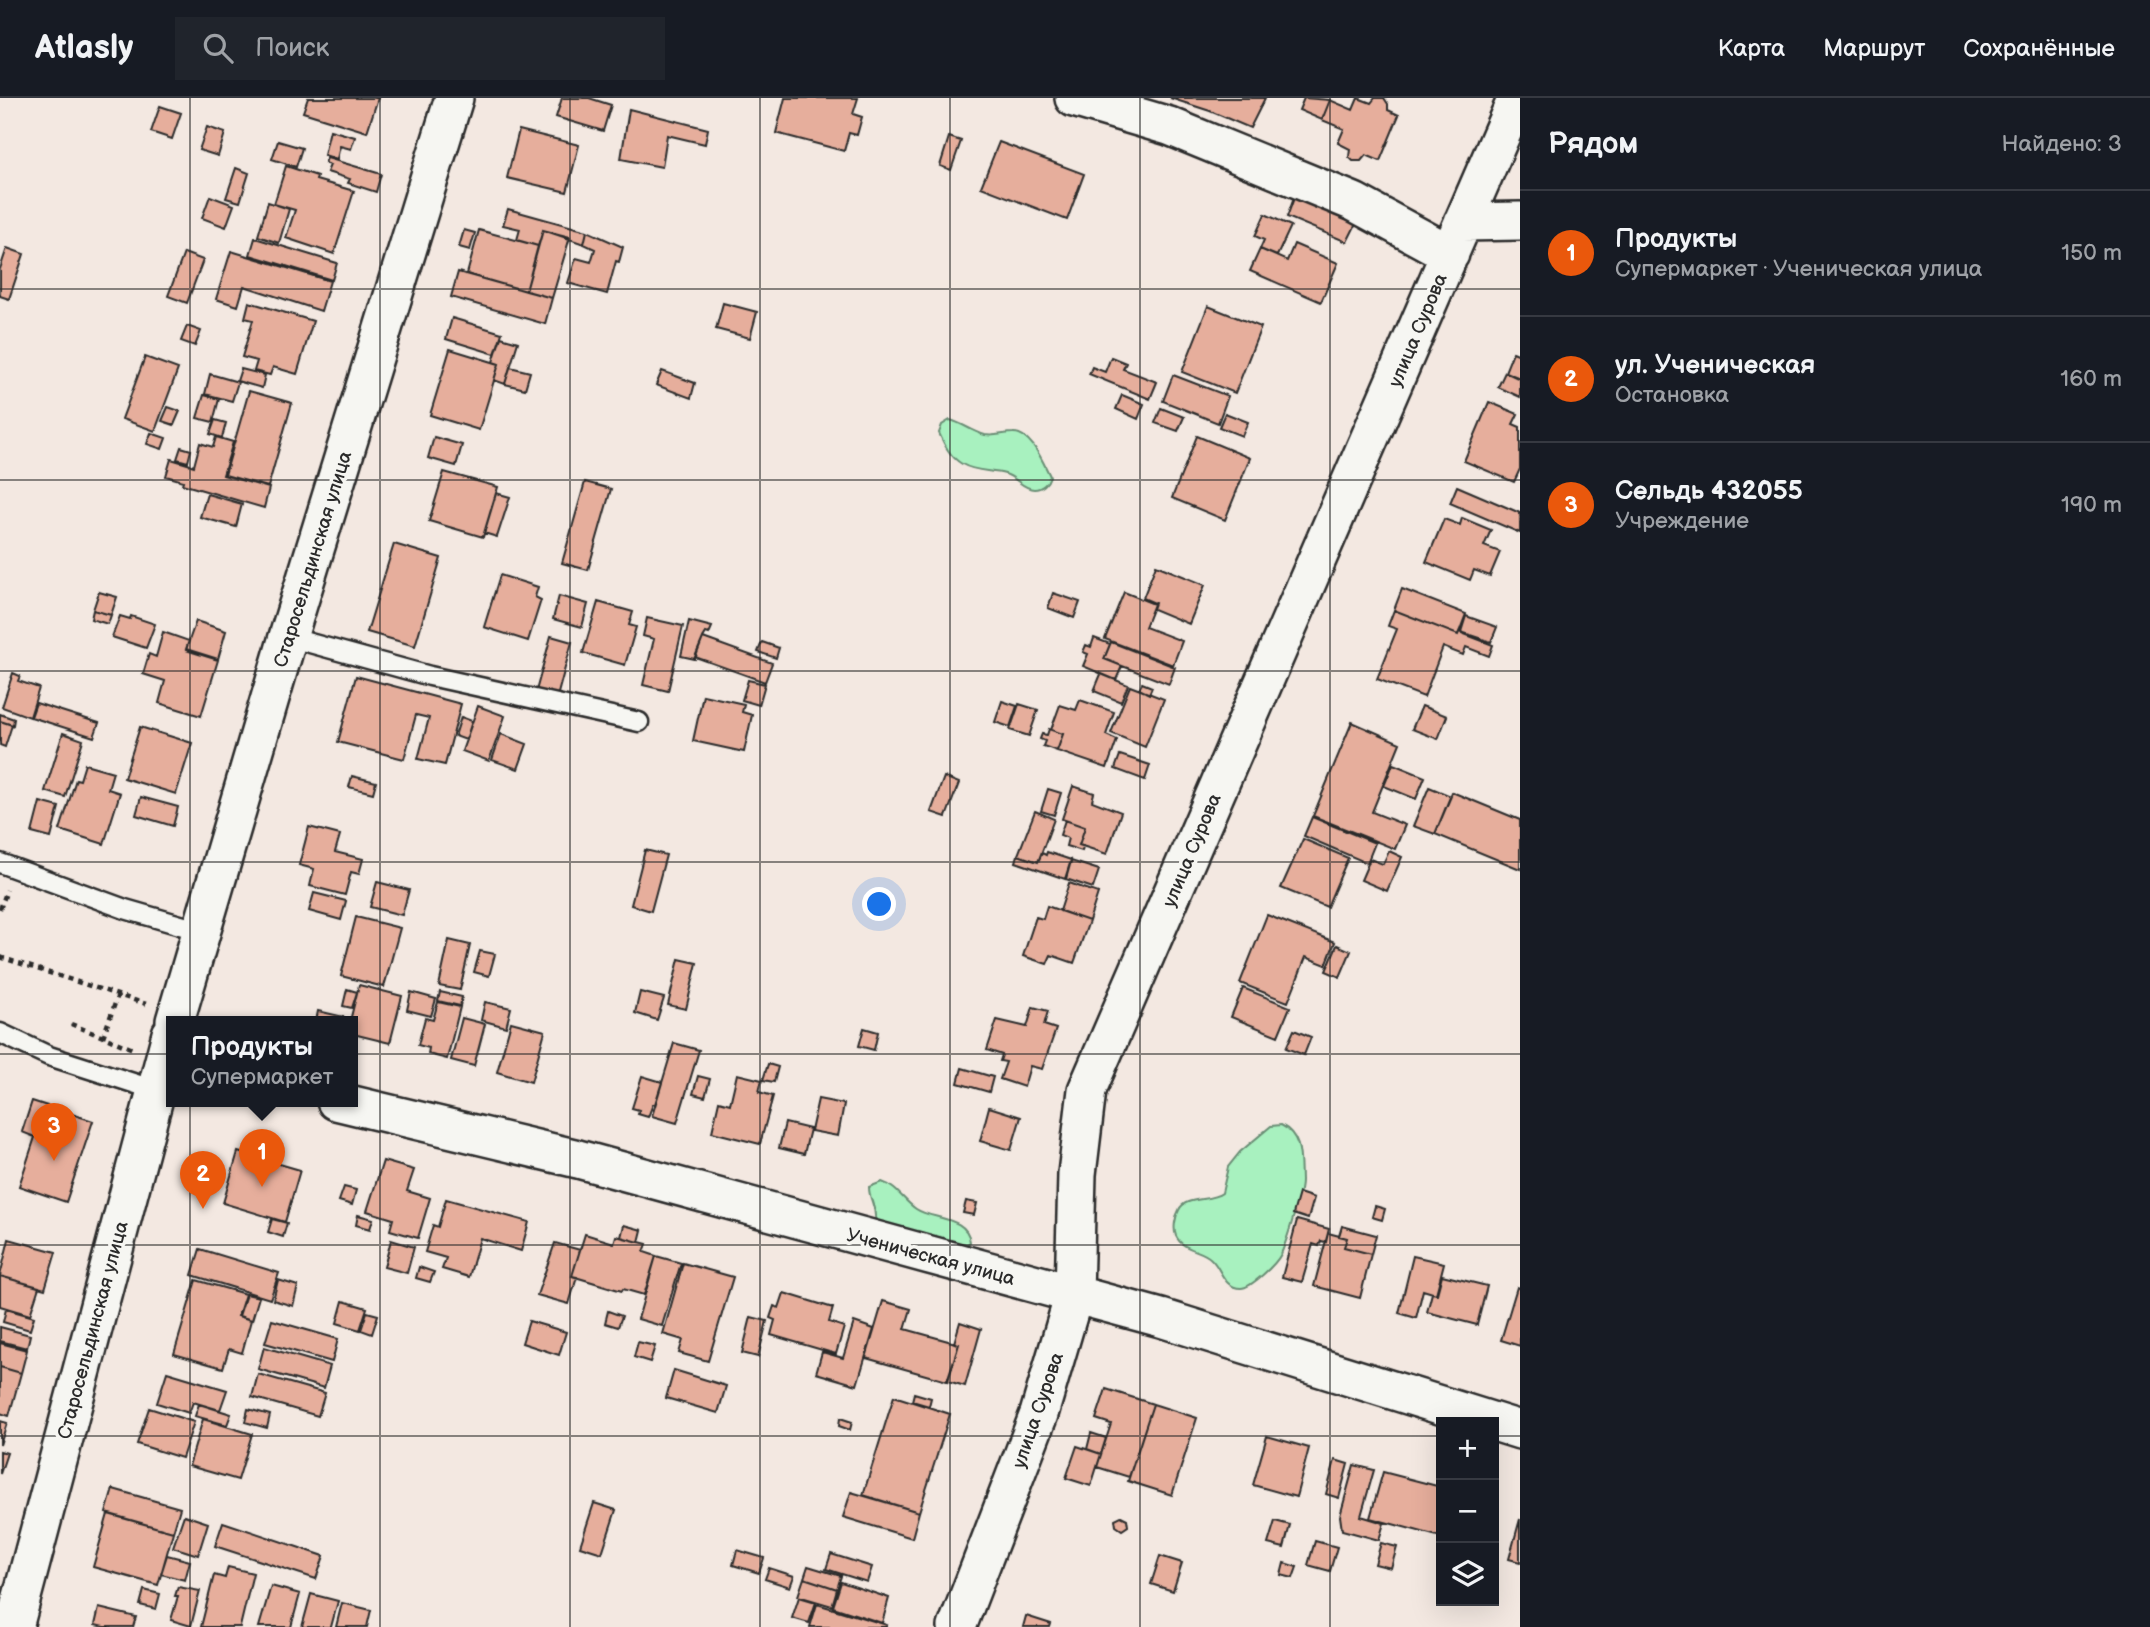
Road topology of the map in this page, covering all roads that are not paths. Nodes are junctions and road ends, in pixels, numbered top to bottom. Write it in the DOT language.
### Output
graph roads {
  1 [pos="454,98"];
  2 [pos="1074,98"];
  3 [pos="1517,98"];
  4 [pos="1520,221"];
  5 [pos="1457,238"];
  6 [pos="288,637"];
  7 [pos="639,722"];
  8 [pos="0,863"];
  9 [pos="201,931"];
  10 [pos="178,1016"];
  11 [pos="0,1033"];
  12 [pos="166,1051"];
  13 [pos="166,1058"];
  14 [pos="358,1106"];
  15 [pos="1074,1295"];
  16 [pos="1520,1430"];
  17 [pos="14,1627"];
  18 [pos="957,1627"];
  1 -- 6 [label="street, Старосельдинская улица"];
  2 -- 5 [label="street"];
  3 -- 5 [label="street, улица Сурова"];
  4 -- 5 [label="street"];
  5 -- 15 [label="street, улица Сурова"];
  6 -- 7 [label="lane"];
  6 -- 9 [label="street, Старосельдинская улица"];
  8 -- 9 [label="lane"];
  9 -- 10 [label="street, Старосельдинская улица"];
  11 -- 12 [label="lane"];
  13 -- 17 [label="street, Старосельдинская улица"];
  14 -- 15 [label="street, Ученическая улица"];
  15 -- 16 [label="street, Ученическая улица"];
  15 -- 18 [label="street, улица Сурова"];
}
